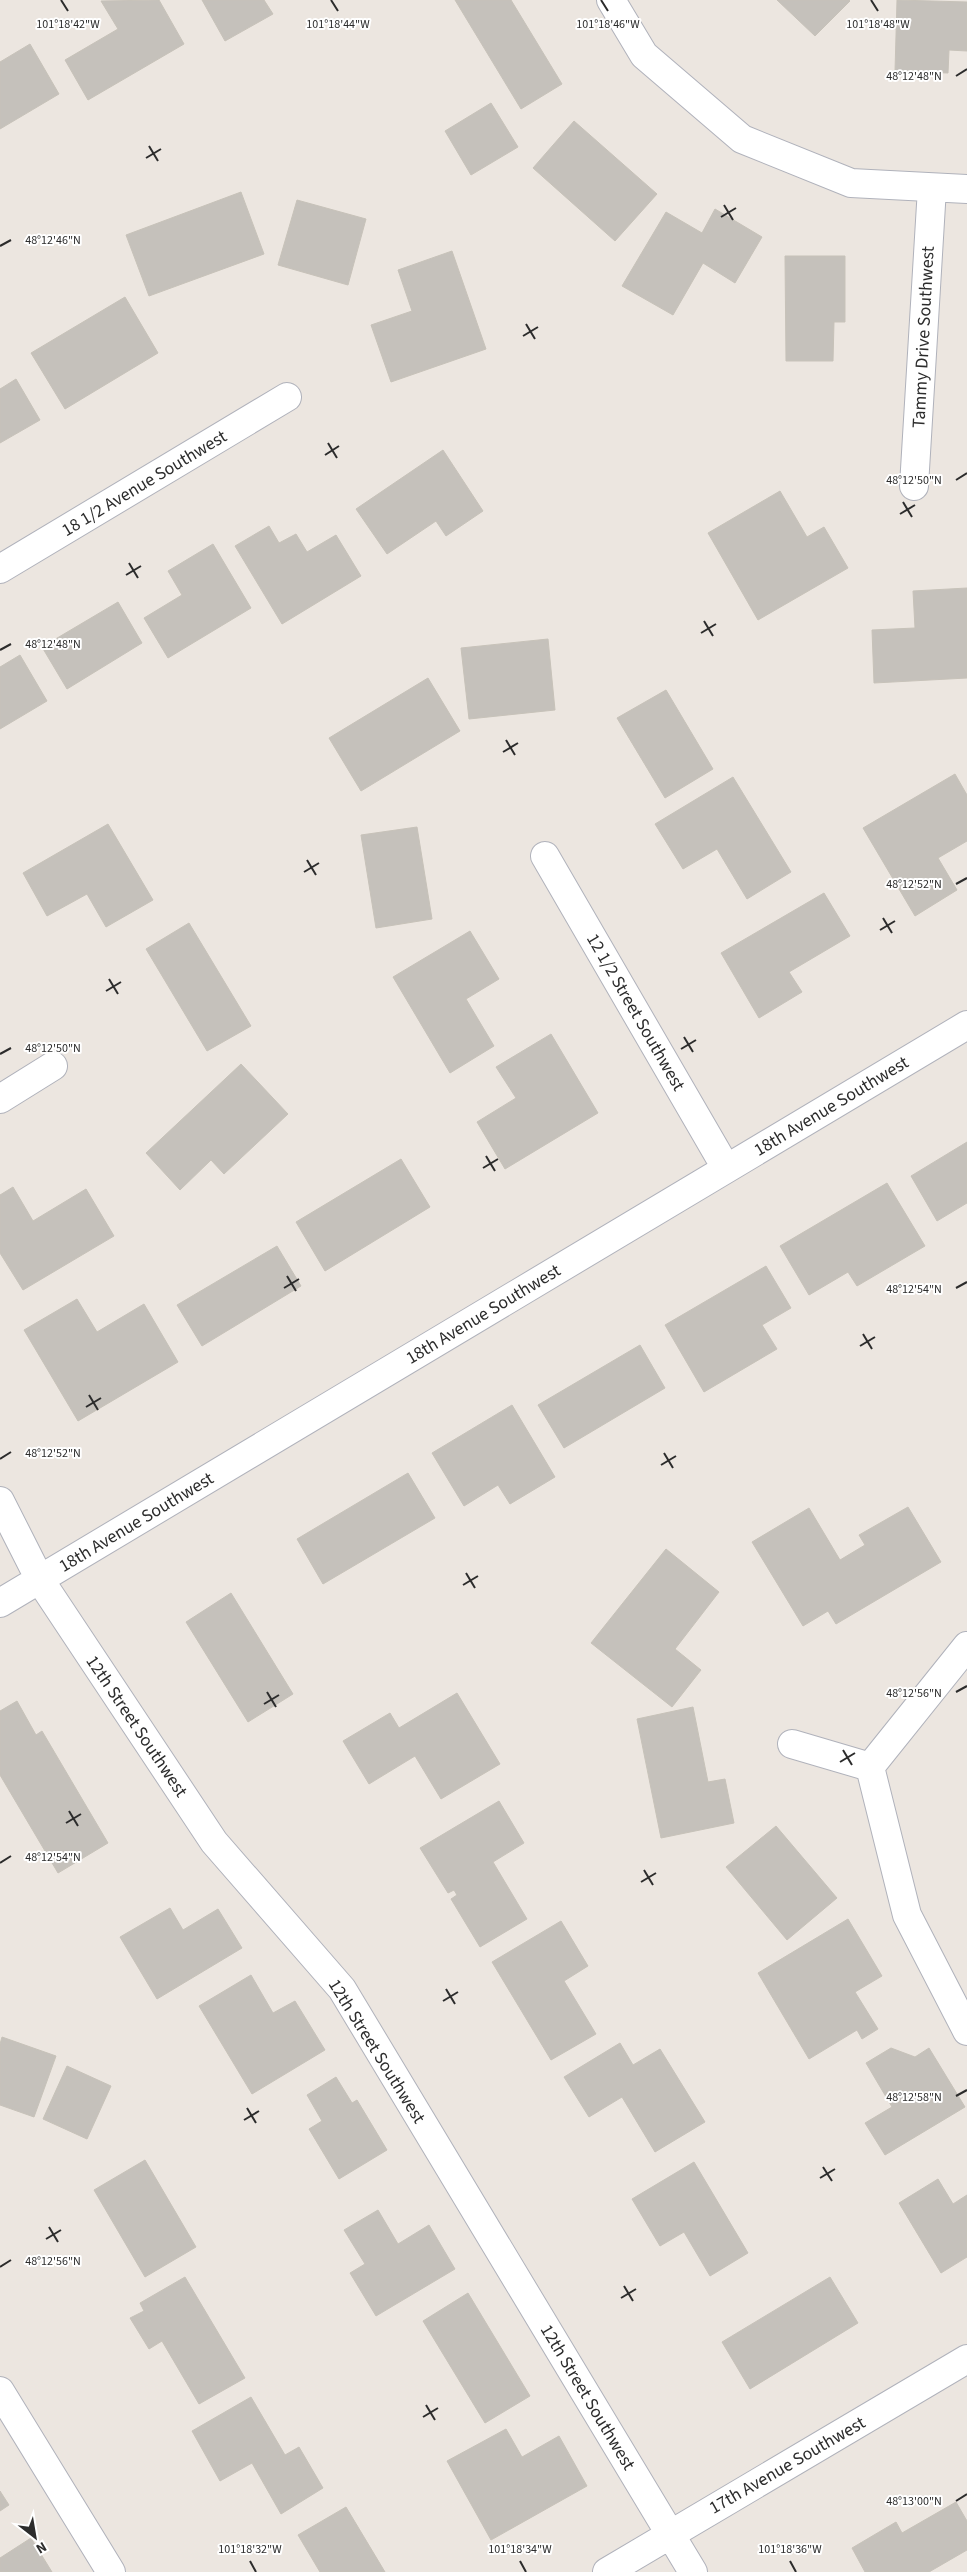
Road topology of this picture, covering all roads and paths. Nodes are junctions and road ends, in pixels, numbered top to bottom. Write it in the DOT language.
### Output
graph roads {
  1 [pos="611,0"];
  2 [pos="932,188"];
  3 [pos="967,189"];
  4 [pos="288,397"];
  5 [pos="914,486"];
  6 [pos="0,569"];
  7 [pos="545,856"];
  8 [pos="967,1025"];
  9 [pos="53,1066"];
  10 [pos="0,1099"];
  11 [pos="726,1168"];
  12 [pos="0,1500"];
  13 [pos="40,1580"];
  14 [pos="0,1603"];
  15 [pos="967,1646"];
  16 [pos="792,1744"];
  17 [pos="870,1767"];
  18 [pos="962,2022"];
  19 [pos="967,2359"];
  20 [pos="0,2391"];
  21 [pos="670,2534"];
  22 [pos="111,2572"];
  23 [pos="607,2572"];
  24 [pos="693,2572"];
  1 -- 2 [label="street"];
  2 -- 3 [label="street"];
  2 -- 5 [label="street, Tammy Drive Southwest"];
  4 -- 6 [label="street, 18 1/2 Avenue Southwest"];
  7 -- 11 [label="street, 12 1/2 Street Southwest"];
  8 -- 11 [label="street, 18th Avenue Southwest"];
  9 -- 10 [label="street"];
  11 -- 13 [label="street, 18th Avenue Southwest"];
  12 -- 13 [label="street, 12th Street Southwest"];
  13 -- 14 [label="street, 18th Avenue Southwest"];
  13 -- 21 [label="street, 12th Street Southwest"];
  15 -- 17 [label="street"];
  16 -- 17 [label="street"];
  17 -- 18 [label="street"];
  19 -- 21 [label="street, 17th Avenue Southwest"];
  20 -- 22 [label="street"];
  21 -- 23 [label="street, 17th Avenue Southwest"];
  21 -- 24 [label="street, 12th Street Southwest"];
}
